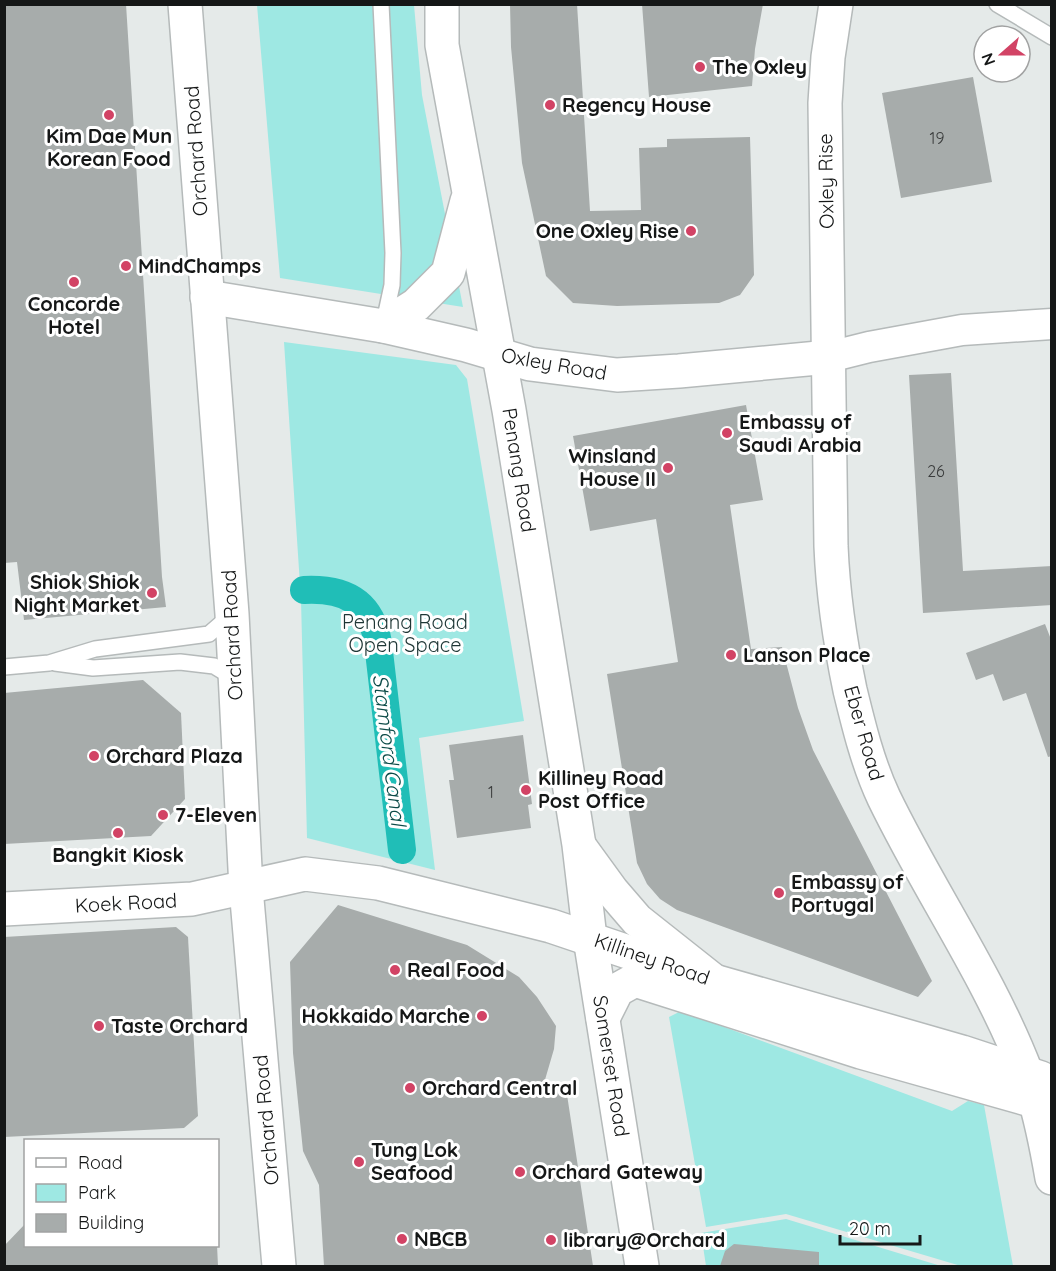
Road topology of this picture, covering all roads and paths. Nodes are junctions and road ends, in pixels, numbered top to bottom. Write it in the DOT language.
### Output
graph roads {
  1 [pos="185,4"];
  2 [pos="381,4"];
  3 [pos="442,4"];
  4 [pos="836,4"];
  5 [pos="997,4"];
  6 [pos="1020,9"];
  7 [pos="1052,37"];
  8 [pos="469,193"];
  9 [pos="207,297"];
  10 [pos="1052,324"];
  11 [pos="384,326"];
  12 [pos="498,345"];
  13 [pos="829,349"];
  14 [pos="232,614"];
  15 [pos="49,663"];
  16 [pos="4,667"];
  17 [pos="234,678"];
  18 [pos="579,845"];
  19 [pos="246,888"];
  20 [pos="4,909"];
  21 [pos="590,938"];
  22 [pos="714,981"];
  23 [pos="603,1018"];
  24 [pos="1041,1090"];
  25 [pos="1052,1178"];
  26 [pos="279,1266"];
  27 [pos="642,1266"];
  1 -- 9 [label="main road, Orchard Road"];
  2 -- 11 [label="lane"];
  3 -- 8 [label="main road, Penang Road"];
  4 -- 13 [label="main road, Oxley Rise"];
  5 -- 6 [label="lane"];
  6 -- 7 [label="lane"];
  8 -- 11 [label="main road"];
  8 -- 12 [label="main road, Penang Road"];
  9 -- 11 [label="main road, Oxley Road"];
  9 -- 14 [label="main road, Orchard Road"];
  10 -- 13 [label="street, Oxley Road"];
  11 -- 12 [label="main road, Oxley Road"];
  12 -- 13 [label="main road, Oxley Road"];
  12 -- 18 [label="main road, Penang Road"];
  13 -- 24 [label="main road, Eber Road"];
  14 -- 15 [label="lane"];
  14 -- 17 [label="main road, Orchard Road"];
  15 -- 16 [label="lane"];
  15 -- 17 [label="lane"];
  17 -- 19 [label="main road, Orchard Road"];
  18 -- 21 [label="main road, Penang Road"];
  18 -- 22 [label="main road"];
  19 -- 20 [label="main road, Koek Road"];
  19 -- 21 [label="main road, Killiney Road"];
  19 -- 26 [label="main road, Orchard Road"];
  21 -- 22 [label="main road, Killiney Road"];
  21 -- 23 [label="main road, Somerset Road"];
  22 -- 24 [label="main road, Killiney Road"];
  23 -- 24 [label="main road, Killiney Road"];
  23 -- 27 [label="main road, Somerset Road"];
  24 -- 25 [label="main road, Eber Road"];
}
